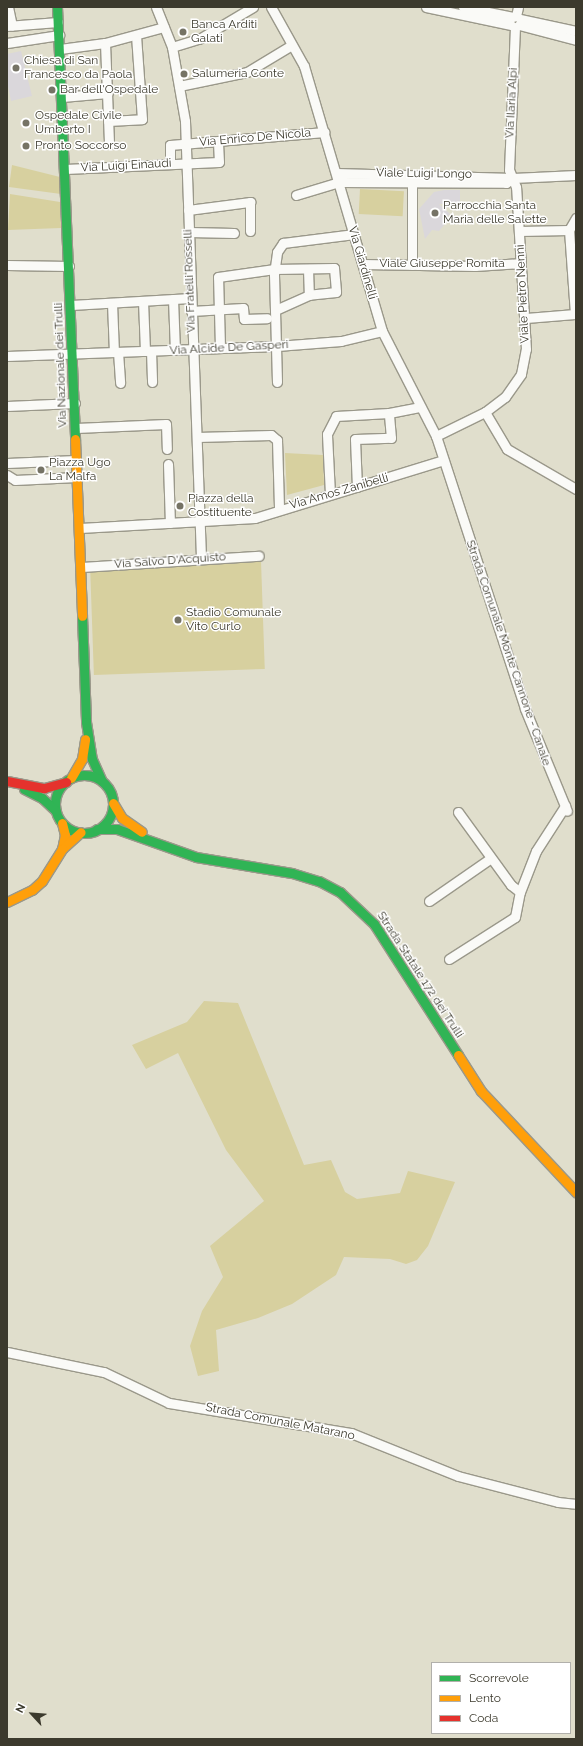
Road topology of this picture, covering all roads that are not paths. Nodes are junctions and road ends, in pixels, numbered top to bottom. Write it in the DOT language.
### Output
graph roads {
  1 [pos="8,7"];
  2 [pos="57,7"];
  3 [pos="156,7"];
  4 [pos="253,7"];
  5 [pos="271,7"];
  6 [pos="426,7"];
  7 [pos="463,7"];
  8 [pos="516,19"];
  9 [pos="58,22"];
  10 [pos="10,26"];
  11 [pos="164,27"];
  12 [pos="576,31"];
  13 [pos="59,35"];
  14 [pos="136,36"];
  15 [pos="576,40"];
  16 [pos="7,43"];
  17 [pos="104,43"];
  18 [pos="292,44"];
  19 [pos="172,47"];
  20 [pos="60,49"];
  21 [pos="179,86"];
  22 [pos="108,93"];
  23 [pos="62,97"];
  24 [pos="108,121"];
  25 [pos="324,132"];
  26 [pos="218,141"];
  27 [pos="109,144"];
  28 [pos="187,144"];
  29 [pos="187,163"];
  30 [pos="170,164"];
  31 [pos="65,169"];
  32 [pos="576,176"];
  33 [pos="337,177"];
  34 [pos="412,178"];
  35 [pos="513,178"];
  36 [pos="296,196"];
  37 [pos="188,210"];
  38 [pos="576,218"];
  39 [pos="569,230"];
  40 [pos="250,231"];
  41 [pos="189,232"];
  42 [pos="519,232"];
  43 [pos="234,233"];
  44 [pos="354,234"];
  45 [pos="521,262"];
  46 [pos="363,264"];
  47 [pos="7,265"];
  48 [pos="412,265"];
  49 [pos="69,266"];
  50 [pos="274,269"];
  51 [pos="308,269"];
  52 [pos="310,295"];
  53 [pos="191,298"];
  54 [pos="173,299"];
  55 [pos="143,301"];
  56 [pos="112,303"];
  57 [pos="71,305"];
  58 [pos="219,309"];
  59 [pos="275,310"];
  60 [pos="191,311"];
  61 [pos="267,318"];
  62 [pos="526,318"];
  63 [pos="382,330"];
  64 [pos="277,346"];
  65 [pos="220,347"];
  66 [pos="193,349"];
  67 [pos="175,350"];
  68 [pos="148,351"];
  69 [pos="116,352"];
  70 [pos="74,353"];
  71 [pos="7,356"];
  72 [pos="152,382"];
  73 [pos="277,382"];
  74 [pos="120,383"];
  75 [pos="75,403"];
  76 [pos="7,406"];
  77 [pos="420,407"];
  78 [pos="485,412"];
  79 [pos="389,413"];
  80 [pos="76,428"];
  81 [pos="436,436"];
  82 [pos="196,437"];
  83 [pos="167,449"];
  84 [pos="76,460"];
  85 [pos="443,460"];
  86 [pos="7,463"];
  87 [pos="168,464"];
  88 [pos="7,475"];
  89 [pos="78,477"];
  90 [pos="357,487"];
  91 [pos="576,489"];
  92 [pos="330,494"];
  93 [pos="279,509"];
  94 [pos="462,516"];
  95 [pos="200,522"];
  96 [pos="170,523"];
  97 [pos="80,528"];
  98 [pos="259,556"];
  99 [pos="201,559"];
  100 [pos="82,567"];
  101 [pos="86,722"];
  102 [pos="68,780"];
  103 [pos="7,781"];
  104 [pos="102,781"];
  105 [pos="113,803"];
  106 [pos="56,811"];
  107 [pos="458,812"];
  108 [pos="62,822"];
  109 [pos="97,829"];
  110 [pos="81,832"];
  111 [pos="168,848"];
  112 [pos="62,849"];
  113 [pos="491,858"];
  114 [pos="520,892"];
  115 [pos="429,901"];
  116 [pos="7,902"];
  117 [pos="449,959"];
  118 [pos="576,1192"];
  119 [pos="7,1352"];
  120 [pos="576,1504"];
  1 -- 10 [label="street"];
  2 -- 9 [label="main road, Via Nazionale dei Trulli"];
  3 -- 11 [label="street, Via Fratelli Rosselli"];
  4 -- 19 [label="street"];
  5 -- 18 [label="street, Via Giardinelli"];
  6 -- 8 [label="street"];
  7 -- 8 [label="street"];
  8 -- 12 [label="street"];
  8 -- 15 [label="street"];
  8 -- 35 [label="street, Via Ilaria Alpi"];
  9 -- 10 [label="street"];
  9 -- 13 [label="main road, Via Nazionale dei Trulli"];
  11 -- 14 [label="street"];
  11 -- 19 [label="street, Via Fratelli Rosselli"];
  13 -- 16 [label="street"];
  13 -- 20 [label="main road, Via Nazionale dei Trulli"];
  14 -- 17 [label="street"];
  14 -- 24 [label="street"];
  17 -- 20 [label="street"];
  17 -- 22 [label="street"];
  18 -- 21 [label="street"];
  18 -- 25 [label="street, Via Giardinelli"];
  19 -- 21 [label="street, Via Fratelli Rosselli"];
  20 -- 23 [label="main road, Via Nazionale dei Trulli"];
  21 -- 28 [label="street, Via Fratelli Rosselli"];
  22 -- 23 [label="street"];
  22 -- 24 [label="street"];
  23 -- 31 [label="main road, Via Nazionale dei Trulli"];
  24 -- 27 [label="street"];
  25 -- 26 [label="street, Via Enrico De Nicola"];
  25 -- 33 [label="street, Via Giardinelli"];
  26 -- 28 [label="street, Via Enrico De Nicola"];
  26 -- 29 [label="street, Via Luigi Einaudi"];
  28 -- 29 [label="street, Via Fratelli Rosselli"];
  28 -- 30 [label="street, Via Enrico De Nicola"];
  29 -- 30 [label="street, Via Luigi Einaudi"];
  29 -- 37 [label="street, Via Fratelli Rosselli"];
  30 -- 31 [label="street, Via Luigi Einaudi"];
  31 -- 49 [label="main road, Via Nazionale dei Trulli"];
  32 -- 35 [label="street, Viale Luigi Longo"];
  33 -- 34 [label="street, Viale Luigi Longo"];
  33 -- 36 [label="street, Viale Luigi Longo"];
  33 -- 44 [label="street, Via Giardinelli"];
  34 -- 35 [label="street, Viale Luigi Longo"];
  34 -- 48 [label="street"];
  35 -- 42 [label="street, Viale Pietro Nenni"];
  37 -- 40 [label="street"];
  37 -- 41 [label="street, Via Fratelli Rosselli"];
  38 -- 39 [label="street"];
  39 -- 42 [label="street"];
  39 -- 62 [label="street"];
  41 -- 43 [label="street"];
  41 -- 53 [label="street, Via Fratelli Rosselli"];
  42 -- 45 [label="street, Viale Pietro Nenni"];
  44 -- 46 [label="street, Via Giardinelli"];
  44 -- 50 [label="street"];
  45 -- 48 [label="street, Viale Giuseppe Romita"];
  45 -- 62 [label="street, Viale Pietro Nenni"];
  46 -- 48 [label="street, Viale Giuseppe Romita"];
  46 -- 63 [label="street, Via Giardinelli"];
  47 -- 49 [label="street"];
  49 -- 57 [label="main road, Via Nazionale dei Trulli"];
  50 -- 51 [label="street"];
  50 -- 58 [label="street"];
  50 -- 59 [label="street"];
  51 -- 52 [label="street"];
  51 -- 52 [label="street"];
  52 -- 59 [label="street"];
  53 -- 54 [label="street"];
  53 -- 60 [label="street, Via Fratelli Rosselli"];
  54 -- 55 [label="street"];
  54 -- 67 [label="street"];
  55 -- 56 [label="street"];
  55 -- 68 [label="street"];
  56 -- 57 [label="street"];
  56 -- 69 [label="street"];
  57 -- 70 [label="main road, Via Nazionale dei Trulli"];
  58 -- 60 [label="street"];
  58 -- 61 [label="street"];
  58 -- 65 [label="street"];
  59 -- 64 [label="street"];
  60 -- 66 [label="street, Via Fratelli Rosselli"];
  62 -- 78 [label="street, Viale Pietro Nenni"];
  63 -- 64 [label="street, Via Alcide De Gasperi"];
  63 -- 77 [label="street, Via Giardinelli"];
  64 -- 65 [label="street, Via Alcide De Gasperi"];
  64 -- 73 [label="street"];
  65 -- 66 [label="street, Via Alcide De Gasperi"];
  66 -- 67 [label="street, Via Alcide De Gasperi"];
  66 -- 82 [label="street, Via Fratelli Rosselli"];
  67 -- 68 [label="street, Via Alcide De Gasperi"];
  68 -- 69 [label="street, Via Alcide De Gasperi"];
  68 -- 72 [label="street"];
  69 -- 70 [label="street, Via Alcide De Gasperi"];
  69 -- 74 [label="street"];
  70 -- 71 [label="street, Via Alcide De Gasperi"];
  70 -- 75 [label="main road, Via Nazionale dei Trulli"];
  75 -- 76 [label="street"];
  75 -- 80 [label="main road, Via Nazionale dei Trulli"];
  77 -- 79 [label="street"];
  77 -- 81 [label="street, Via Giardinelli"];
  78 -- 81 [label="street, Viale Pietro Nenni"];
  78 -- 91 [label="street"];
  79 -- 90 [label="street"];
  79 -- 92 [label="street"];
  80 -- 83 [label="street"];
  80 -- 84 [label="main road, Via Nazionale dei Trulli"];
  81 -- 85 [label="street, Via Giardinelli"];
  82 -- 93 [label="street"];
  82 -- 95 [label="street, Via Fratelli Rosselli"];
  84 -- 86 [label="street"];
  84 -- 89 [label="main road, Via Nazionale dei Trulli"];
  85 -- 90 [label="street, Via Amos Zanibelli"];
  85 -- 94 [label="street, Via Giardinelli"];
  87 -- 96 [label="street"];
  88 -- 89 [label="street"];
  89 -- 97 [label="main road, Via Nazionale dei Trulli"];
  90 -- 92 [label="street, Via Amos Zanibelli"];
  92 -- 93 [label="street, Via Amos Zanibelli"];
  93 -- 95 [label="street, Via Amos Zanibelli"];
  94 -- 114 [label="street, Strada Comunale Monte Cannone - Canale"];
  95 -- 96 [label="street"];
  95 -- 99 [label="street, Via Fratelli Rosselli"];
  96 -- 97 [label="street"];
  97 -- 100 [label="main road, Via Nazionale dei Trulli"];
  98 -- 99 [label="street, Via Salvo D'Acquisto"];
  99 -- 100 [label="street, Via Salvo D'Acquisto"];
  100 -- 101 [label="main road, Via Nazionale dei Trulli"];
  101 -- 102 [label="main road, Via Nazionale dei Trulli"];
  101 -- 104 [label="main road, Via Nazionale dei Trulli"];
  102 -- 103 [label="main road"];
  102 -- 104 [label="main road"];
  102 -- 106 [label="main road"];
  103 -- 106 [label="main road"];
  104 -- 105 [label="main road, Strada Statale 172 dei Trulli"];
  105 -- 109 [label="main road"];
  105 -- 111 [label="main road, Strada Statale 172 dei Trulli"];
  106 -- 108 [label="main road"];
  107 -- 113 [label="street"];
  108 -- 110 [label="main road"];
  108 -- 112 [label="main road"];
  109 -- 110 [label="main road, Strada Statale 172 dei Trulli"];
  109 -- 111 [label="main road, Strada Statale 172 dei Trulli"];
  110 -- 112 [label="main road"];
  111 -- 118 [label="main road, Strada Statale 172 dei Trulli"];
  112 -- 116 [label="main road"];
  113 -- 114 [label="street"];
  113 -- 115 [label="street"];
  114 -- 117 [label="street"];
  119 -- 120 [label="street, Strada Comunale Matarano"];
}
